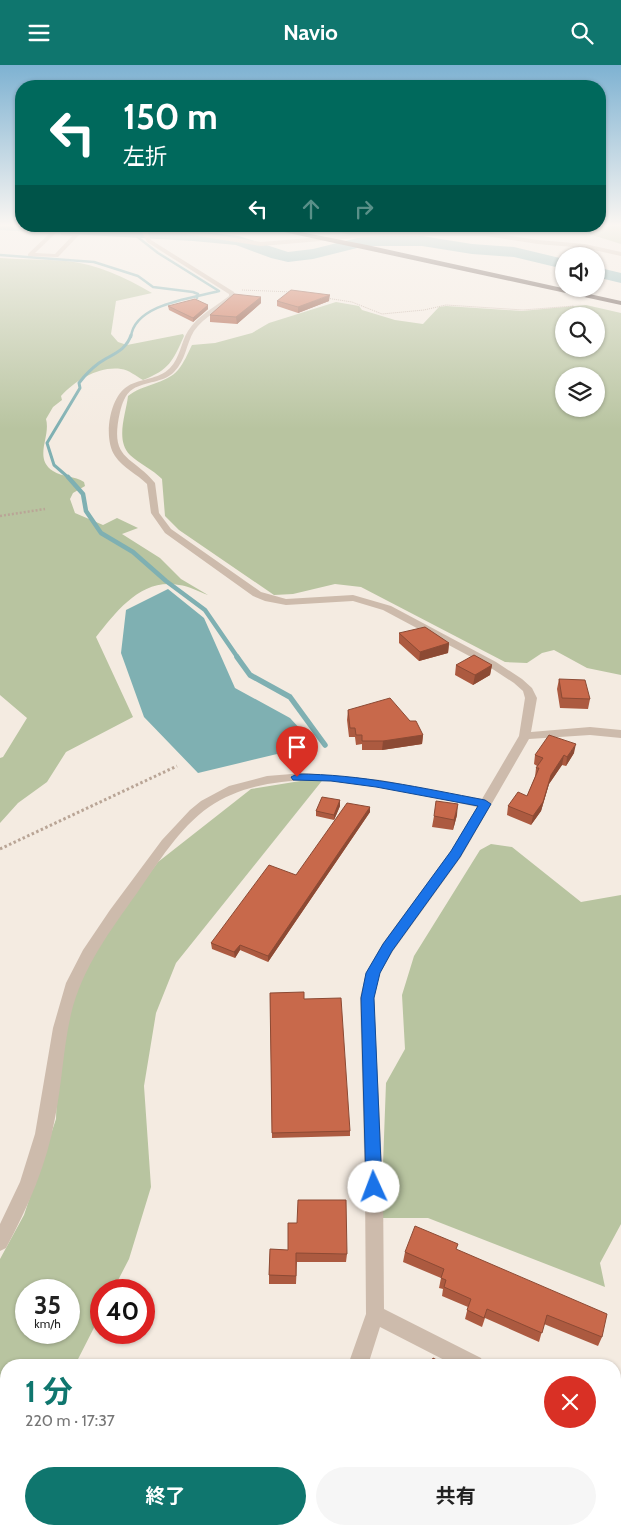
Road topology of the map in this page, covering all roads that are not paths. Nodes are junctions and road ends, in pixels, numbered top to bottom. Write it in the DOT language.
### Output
graph roads {
  1 [pos="231,293"];
  2 [pos="574,293"];
  3 [pos="605,295"];
  4 [pos="621,298"];
  5 [pos="621,303"];
  6 [pos="621,734"];
  7 [pos="525,736"];
  8 [pos="485,804"];
  9 [pos="0,1242"];
  10 [pos="375,1313"];
  11 [pos="360,1359"];
  12 [pos="463,1359"];
  1 -- 7 [label="street"];
  2 -- 5 [label="highway"];
  3 -- 4 [label="highway"];
  6 -- 7 [label="street"];
  7 -- 8 [label="street"];
  8 -- 9 [label="street"];
  8 -- 10 [label="street"];
  10 -- 11 [label="street"];
  10 -- 12 [label="street"];
}
